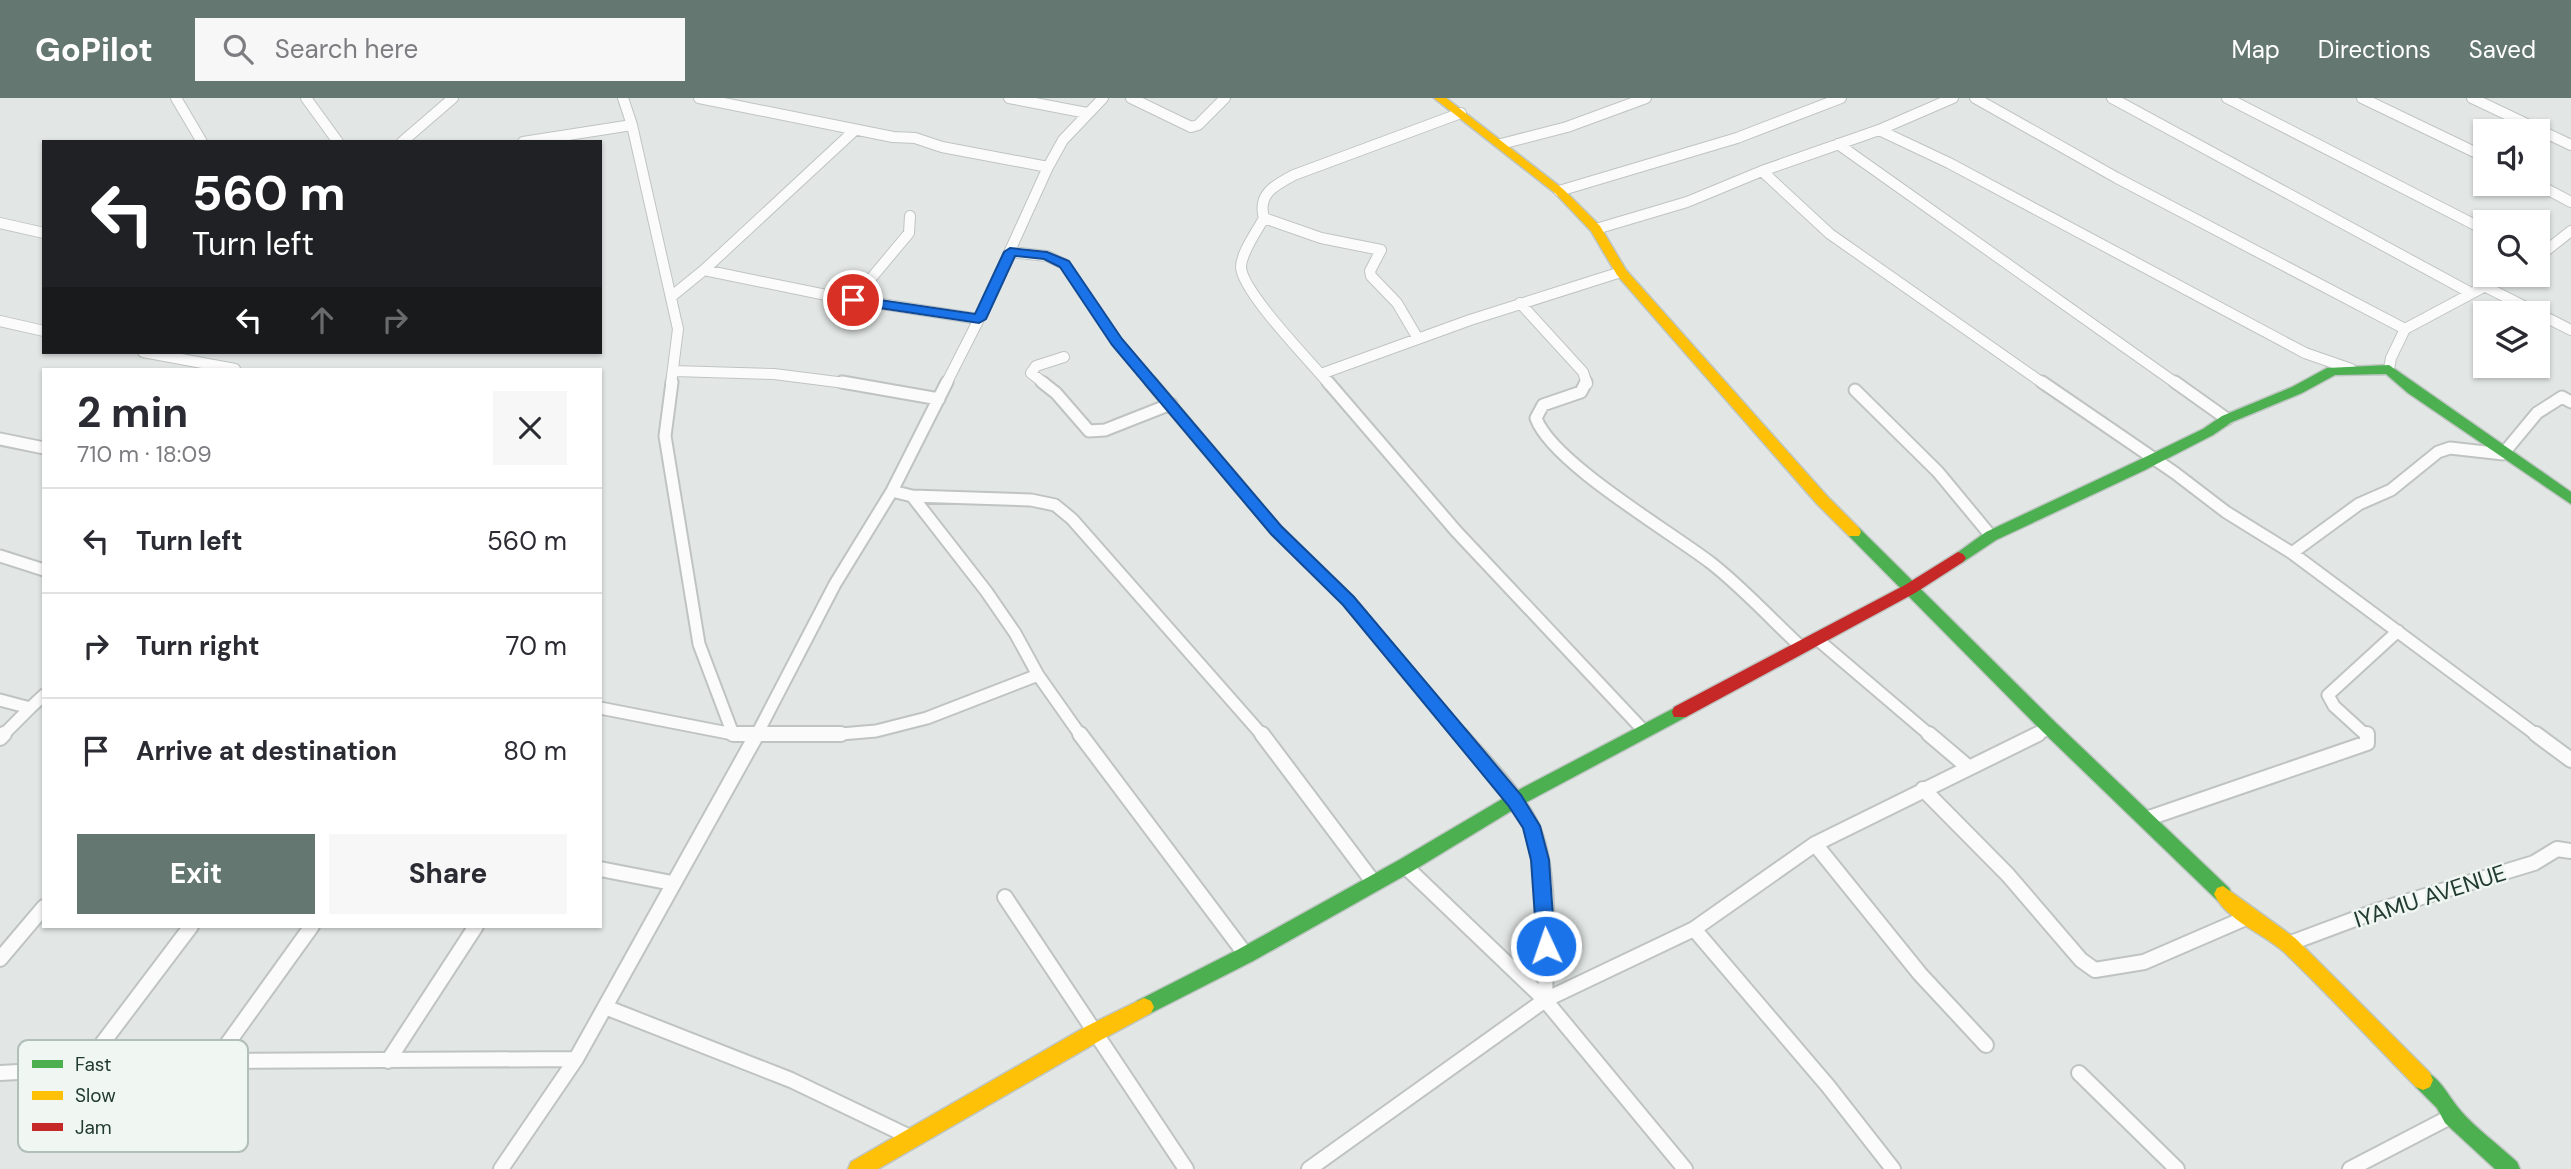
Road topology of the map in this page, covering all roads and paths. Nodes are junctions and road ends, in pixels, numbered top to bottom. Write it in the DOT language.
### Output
graph roads {
  1 [pos="176,98"];
  2 [pos="306,98"];
  3 [pos="435,98"];
  4 [pos="453,98"];
  5 [pos="623,98"];
  6 [pos="699,98"];
  7 [pos="1009,98"];
  8 [pos="1103,98"];
  9 [pos="1131,98"];
  10 [pos="1225,98"];
  11 [pos="1439,98"];
  12 [pos="1646,98"];
  13 [pos="1841,98"];
  14 [pos="1953,98"];
  15 [pos="1975,98"];
  16 [pos="2112,98"];
  17 [pos="2227,98"];
  18 [pos="2362,98"];
  19 [pos="2472,98"];
  20 [pos="443,107"];
  21 [pos="1087,113"];
  22 [pos="1461,113"];
  23 [pos="632,125"];
  24 [pos="855,130"];
  25 [pos="1879,130"];
  26 [pos="201,140"];
  27 [pos="337,140"];
  28 [pos="404,140"];
  29 [pos="536,140"];
  30 [pos="1501,144"];
  31 [pos="1838,144"];
  32 [pos="2571,145"];
  33 [pos="2473,151"];
  34 [pos="1048,167"];
  35 [pos="1762,171"];
  36 [pos="1559,191"];
  37 [pos="2550,191"];
  38 [pos="2571,202"];
  39 [pos="910,216"];
  40 [pos="1264,218"];
  41 [pos="0,223"];
  42 [pos="2473,224"];
  43 [pos="1596,229"];
  44 [pos="2571,231"];
  45 [pos="42,233"];
  46 [pos="2550,247"];
  47 [pos="1010,252"];
  48 [pos="704,271"];
  49 [pos="1621,272"];
  50 [pos="2486,287"];
  51 [pos="2472,293"];
  52 [pos="672,296"];
  53 [pos="853,300"];
  54 [pos="1520,303"];
  55 [pos="979,319"];
  56 [pos="0,321"];
  57 [pos="2405,329"];
  58 [pos="2571,330"];
  59 [pos="42,331"];
  60 [pos="1417,337"];
  61 [pos="154,354"];
  62 [pos="1064,358"];
  63 [pos="229,368"];
  64 [pos="2351,369"];
  65 [pos="2389,369"];
  66 [pos="674,371"];
  67 [pos="1321,374"];
  68 [pos="1855,390"];
  69 [pos="2568,396"];
  70 [pos="939,399"];
  71 [pos="1171,404"];
  72 [pos="2227,419"];
  73 [pos="0,439"];
  74 [pos="42,448"];
  75 [pos="2503,454"];
  76 [pos="2154,459"];
  77 [pos="892,491"];
  78 [pos="912,496"];
  79 [pos="2571,499"];
  80 [pos="1991,536"];
  81 [pos="2292,553"];
  82 [pos="0,556"];
  83 [pos="42,569"];
  84 [pos="1910,589"];
  85 [pos="2398,631"];
  86 [pos="1817,639"];
  87 [pos="1801,647"];
  88 [pos="1038,675"];
  89 [pos="42,697"];
  90 [pos="0,700"];
  91 [pos="30,708"];
  92 [pos="602,708"];
  93 [pos="2049,728"];
  94 [pos="1644,731"];
  95 [pos="733,734"];
  96 [pos="756,736"];
  97 [pos="0,738"];
  98 [pos="2571,760"];
  99 [pos="1968,767"];
  100 [pos="1923,789"];
  101 [pos="1514,800"];
  102 [pos="2146,819"];
  103 [pos="1815,844"];
  104 [pos="2571,852"];
  105 [pos="1405,866"];
  106 [pos="602,869"];
  107 [pos="672,883"];
  108 [pos="1374,883"];
  109 [pos="1006,897"];
  110 [pos="42,909"];
  111 [pos="2248,917"];
  112 [pos="189,928"];
  113 [pos="311,928"];
  114 [pos="475,928"];
  115 [pos="1694,929"];
  116 [pos="2288,944"];
  117 [pos="1246,955"];
  118 [pos="0,960"];
  119 [pos="1545,1000"];
  120 [pos="605,1007"];
  121 [pos="1094,1033"];
  122 [pos="105,1040"];
  123 [pos="229,1040"];
  124 [pos="1986,1045"];
  125 [pos="576,1059"];
  126 [pos="248,1060"];
  127 [pos="388,1061"];
  128 [pos="18,1072"];
  129 [pos="0,1073"];
  130 [pos="2079,1073"];
  131 [pos="2452,1116"];
  132 [pos="912,1138"];
  133 [pos="501,1169"];
  134 [pos="858,1169"];
  135 [pos="1186,1169"];
  136 [pos="1308,1169"];
  137 [pos="1685,1169"];
  138 [pos="1894,1169"];
  139 [pos="2176,1169"];
  140 [pos="2350,1169"];
  141 [pos="2510,1169"];
  1 -- 26 [label="street"];
  2 -- 27 [label="street"];
  3 -- 20 [label="street"];
  4 -- 20 [label="street"];
  5 -- 23 [label="street"];
  6 -- 24 [label="street"];
  7 -- 21 [label="street"];
  8 -- 21 [label="street"];
  9 -- 10 [label="street"];
  11 -- 22 [label="street"];
  12 -- 30 [label="street"];
  13 -- 36 [label="street"];
  14 -- 25 [label="street"];
  15 -- 57 [label="street"];
  16 -- 51 [label="street"];
  17 -- 42 [label="street"];
  18 -- 33 [label="street"];
  19 -- 32 [label="street"];
  20 -- 28 [label="street"];
  21 -- 34 [label="street"];
  22 -- 30 [label="street"];
  22 -- 40 [label="street"];
  23 -- 29 [label="street"];
  23 -- 52 [label="street"];
  24 -- 34 [label="street"];
  24 -- 48 [label="street"];
  25 -- 31 [label="street"];
  25 -- 64 [label="street"];
  30 -- 36 [label="street"];
  31 -- 35 [label="street"];
  31 -- 72 [label="street"];
  34 -- 47 [label="street"];
  35 -- 43 [label="street"];
  35 -- 76 [label="street"];
  36 -- 43 [label="street"];
  37 -- 38 [label="street"];
  39 -- 53 [label="street"];
  40 -- 60 [label="street"];
  40 -- 67 [label="street"];
  41 -- 45 [label="street"];
  43 -- 49 [label="street"];
  44 -- 46 [label="street"];
  47 -- 55 [label="street"];
  47 -- 71 [label="street"];
  48 -- 52 [label="street"];
  48 -- 53 [label="street"];
  49 -- 54 [label="street"];
  49 -- 84 [label="street"];
  50 -- 51 [label="street"];
  50 -- 58 [label="street"];
  51 -- 57 [label="street"];
  52 -- 66 [label="street"];
  53 -- 55 [label="street"];
  54 -- 60 [label="street"];
  54 -- 87 [label="street"];
  55 -- 70 [label="street"];
  56 -- 59 [label="street"];
  57 -- 65 [label="street"];
  60 -- 67 [label="street"];
  61 -- 63 [label="street"];
  62 -- 71 [label="street"];
  64 -- 65 [label="street"];
  64 -- 72 [label="street"];
  65 -- 75 [label="street"];
  66 -- 70 [label="street"];
  66 -- 95 [label="street"];
  67 -- 94 [label="street"];
  68 -- 80 [label="street"];
  69 -- 75 [label="street"];
  70 -- 77 [label="street"];
  71 -- 101 [label="street"];
  72 -- 76 [label="street"];
  73 -- 74 [label="street"];
  75 -- 79 [label="street"];
  75 -- 81 [label="street"];
  76 -- 80 [label="street"];
  76 -- 81 [label="street"];
  77 -- 78 [label="street"];
  77 -- 96 [label="street"];
  78 -- 88 [label="street"];
  78 -- 108 [label="street"];
  80 -- 84 [label="street"];
  81 -- 85 [label="street"];
  82 -- 83 [label="street"];
  84 -- 86 [label="street"];
  84 -- 93 [label="street"];
  85 -- 98 [label="street"];
  85 -- 102 [label="street"];
  86 -- 87 [label="street"];
  86 -- 99 [label="street"];
  87 -- 94 [label="street"];
  88 -- 96 [label="street"];
  88 -- 117 [label="street"];
  89 -- 91 [label="street"];
  90 -- 91 [label="street"];
  91 -- 97 [label="street"];
  92 -- 95 [label="street"];
  93 -- 99 [label="street"];
  93 -- 102 [label="street"];
  94 -- 101 [label="street"];
  95 -- 96 [label="street"];
  96 -- 107 [label="street"];
  99 -- 100 [label="street"];
  100 -- 103 [label="street"];
  100 -- 111 [label="street"];
  101 -- 105 [label="street"];
  101 -- 119 [label="street"];
  102 -- 111 [label="street"];
  103 -- 115 [label="street"];
  103 -- 124 [label="street"];
  104 -- 116 [label="street, IYAMU AVENUE"];
  105 -- 108 [label="street"];
  105 -- 119 [label="street"];
  106 -- 107 [label="street"];
  107 -- 120 [label="street"];
  108 -- 117 [label="street"];
  109 -- 121 [label="street"];
  110 -- 118 [label="street"];
  111 -- 116 [label="street"];
  112 -- 122 [label="street"];
  113 -- 123 [label="street"];
  114 -- 127 [label="street"];
  115 -- 119 [label="street"];
  115 -- 138 [label="street"];
  116 -- 131 [label="street"];
  117 -- 121 [label="street"];
  119 -- 136 [label="street"];
  119 -- 137 [label="street"];
  120 -- 125 [label="street"];
  120 -- 132 [label="street"];
  121 -- 132 [label="street"];
  121 -- 135 [label="street"];
  125 -- 127 [label="street"];
  125 -- 133 [label="street"];
  126 -- 127 [label="street"];
  128 -- 129 [label="street"];
  130 -- 139 [label="street"];
  131 -- 140 [label="street"];
  131 -- 141 [label="street"];
  132 -- 134 [label="street"];
}
